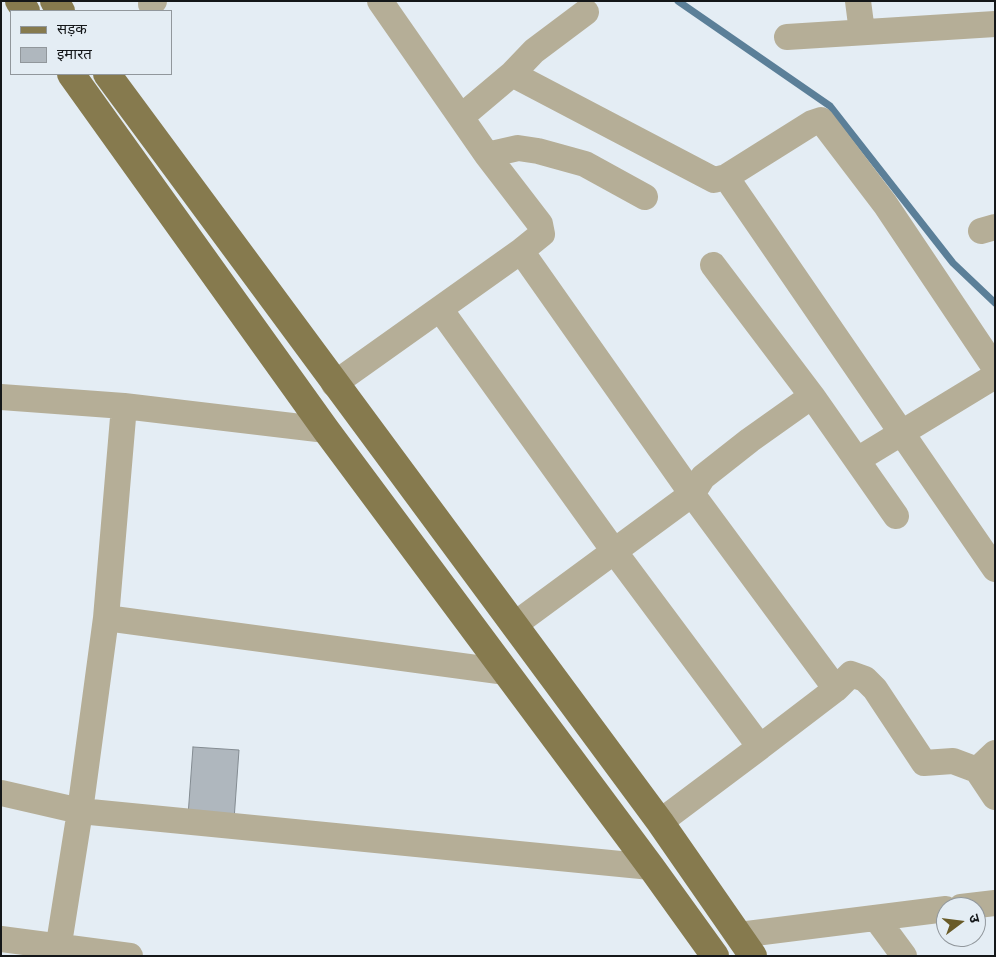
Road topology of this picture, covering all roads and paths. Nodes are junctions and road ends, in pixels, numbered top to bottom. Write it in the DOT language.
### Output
graph roads {
  1 [pos="380,1"];
  2 [pos="858,1"];
  3 [pos="586,12"];
  4 [pos="995,24"];
  5 [pos="862,32"];
  6 [pos="787,37"];
  7 [pos="512,74"];
  8 [pos="72,75"];
  9 [pos="108,75"];
  10 [pos="461,117"];
  11 [pos="488,155"];
  12 [pos="726,177"];
  13 [pos="645,196"];
  14 [pos="521,251"];
  15 [pos="713,265"];
  16 [pos="440,309"];
  17 [pos="995,368"];
  18 [pos="995,376"];
  19 [pos="334,384"];
  20 [pos="812,396"];
  21 [pos="1,397"];
  22 [pos="124,406"];
  23 [pos="326,430"];
  24 [pos="901,433"];
  25 [pos="857,460"];
  26 [pos="692,494"];
  27 [pos="896,516"];
  28 [pos="614,551"];
  29 [pos="995,569"];
  30 [pos="106,618"];
  31 [pos="514,625"];
  32 [pos="506,672"];
  33 [pos="836,688"];
  34 [pos="760,747"];
  35 [pos="986,762"];
  36 [pos="1,793"];
  37 [pos="995,797"];
  38 [pos="80,811"];
  39 [pos="660,822"];
  40 [pos="651,867"];
  41 [pos="936,910"];
  42 [pos="876,918"];
  43 [pos="1,939"];
  44 [pos="746,945"];
  45 [pos="58,951"];
  46 [pos="130,956"];
  47 [pos="715,956"];
  48 [pos="904,956"];
  1 -- 10 [label="street"];
  2 -- 5 [label="street"];
  3 -- 7 [label="street"];
  4 -- 5 [label="street"];
  5 -- 6 [label="street"];
  7 -- 10 [label="street"];
  7 -- 12 [label="street"];
  8 -- 23 [label="main road"];
  9 -- 19 [label="main road"];
  10 -- 11 [label="street"];
  11 -- 13 [label="street"];
  11 -- 14 [label="street"];
  12 -- 17 [label="street"];
  12 -- 24 [label="street"];
  14 -- 16 [label="street"];
  14 -- 26 [label="street"];
  15 -- 20 [label="street"];
  16 -- 19 [label="street"];
  16 -- 28 [label="street"];
  18 -- 24 [label="street"];
  19 -- 31 [label="main road"];
  20 -- 25 [label="street"];
  20 -- 26 [label="street"];
  21 -- 22 [label="street"];
  22 -- 23 [label="street"];
  22 -- 30 [label="street"];
  23 -- 32 [label="main road"];
  24 -- 25 [label="street"];
  24 -- 29 [label="street"];
  25 -- 27 [label="street"];
  26 -- 28 [label="street"];
  26 -- 33 [label="street"];
  28 -- 31 [label="street"];
  28 -- 34 [label="street"];
  30 -- 32 [label="street"];
  30 -- 38 [label="street"];
  31 -- 39 [label="main road"];
  32 -- 40 [label="main road"];
  33 -- 34 [label="street"];
  33 -- 35 [label="street"];
  34 -- 39 [label="street"];
  35 -- 37 [label="street"];
  36 -- 38 [label="street"];
  38 -- 40 [label="street"];
  38 -- 45 [label="street"];
  39 -- 44 [label="main road"];
  40 -- 47 [label="main road"];
  41 -- 42 [label="street"];
  42 -- 44 [label="street"];
  42 -- 48 [label="street"];
  43 -- 45 [label="street"];
  45 -- 46 [label="street"];
}
